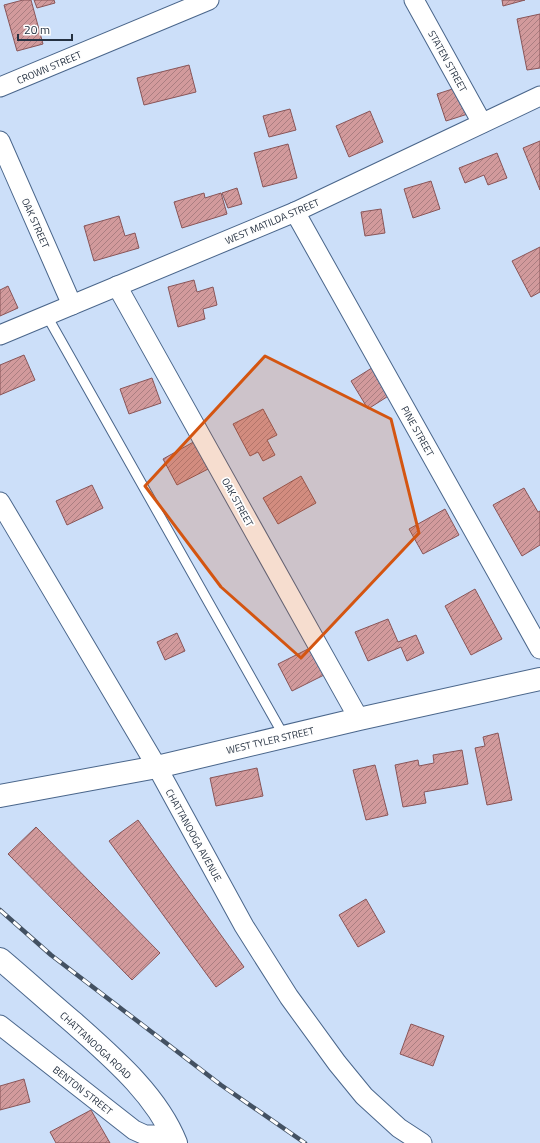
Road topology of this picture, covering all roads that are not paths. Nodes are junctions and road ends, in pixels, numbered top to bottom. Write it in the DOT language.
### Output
graph roads {
  1 [pos="209,0"];
  2 [pos="414,0"];
  3 [pos="0,87"];
  4 [pos="540,96"];
  5 [pos="482,123"];
  6 [pos="0,141"];
  7 [pos="295,212"];
  8 [pos="117,286"];
  9 [pos="72,305"];
  10 [pos="46,316"];
  11 [pos="0,335"];
  12 [pos="0,502"];
  13 [pos="540,650"];
  14 [pos="540,679"];
  15 [pos="359,718"];
  16 [pos="284,737"];
  17 [pos="157,767"];
  18 [pos="0,796"];
  19 [pos="0,959"];
  20 [pos="0,1025"];
  21 [pos="175,1139"];
  22 [pos="422,1143"];
  1 -- 3 [label="street, CROWN STREET"];
  2 -- 5 [label="street, STATEN STREET"];
  4 -- 5 [label="street, WEST MATILDA STREET"];
  5 -- 7 [label="street, WEST MATILDA STREET"];
  6 -- 9 [label="street, OAK STREET"];
  7 -- 8 [label="street, WEST MATILDA STREET"];
  7 -- 13 [label="street, PINE STREET"];
  8 -- 9 [label="street, WEST MATILDA STREET"];
  8 -- 15 [label="street, OAK STREET"];
  9 -- 10 [label="street, WEST MATILDA STREET"];
  10 -- 11 [label="street, WEST MATILDA STREET"];
  10 -- 16 [label="lane"];
  12 -- 17 [label="street, CHATTANOOGA AVENUE"];
  14 -- 15 [label="street, WEST TYLER STREET"];
  15 -- 16 [label="street, WEST TYLER STREET"];
  16 -- 17 [label="street, WEST TYLER STREET"];
  17 -- 18 [label="street, WEST TYLER STREET"];
  17 -- 22 [label="street, CHATTANOOGA AVENUE"];
  19 -- 21 [label="street, CHATTANOOGA ROAD"];
  20 -- 21 [label="street, BENTON STREET"];
}
